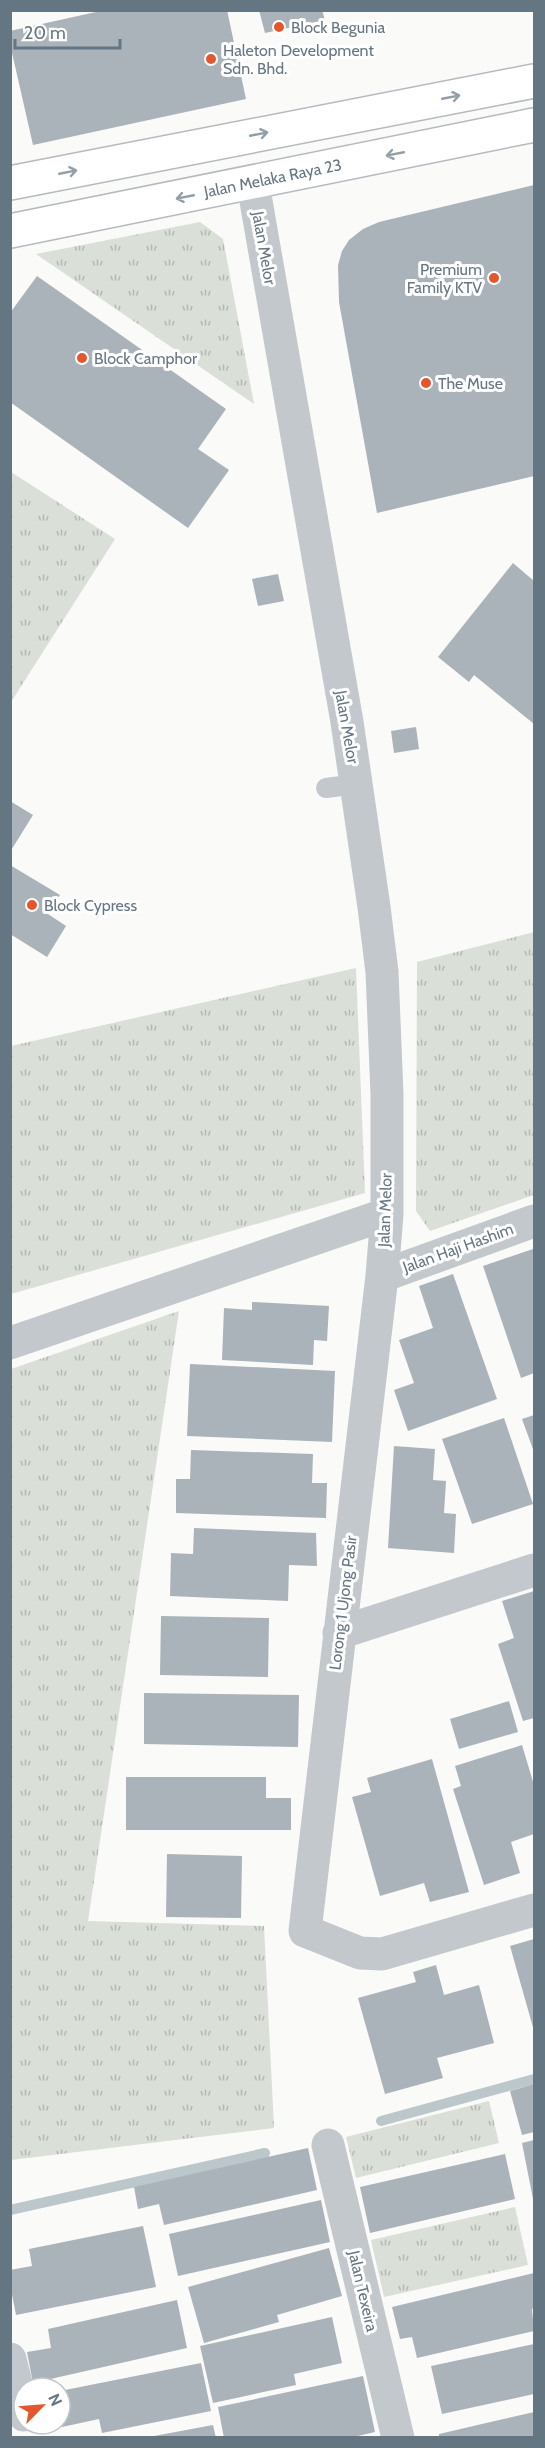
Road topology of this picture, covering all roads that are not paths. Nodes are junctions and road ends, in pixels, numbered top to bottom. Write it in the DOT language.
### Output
graph roads {
  1 [pos="534,81"];
  2 [pos="534,125"];
  3 [pos="10,183"];
  4 [pos="252,184"];
  5 [pos="10,231"];
  6 [pos="387,1214"];
  7 [pos="534,1221"];
  8 [pos="382,1276"];
  9 [pos="10,1343"];
  10 [pos="534,1570"];
  11 [pos="339,1633"];
  12 [pos="534,1910"];
  13 [pos="328,2145"];
  14 [pos="10,2359"];
  15 [pos="14,2376"];
  16 [pos="398,2438"];
  3 -- 1 [label="main road, one-way"];
  2 -- 4 [label="main road, Jalan Melaka Raya 23, one-way"];
  4 -- 5 [label="main road, Jalan Melaka Raya 23, one-way"];
  4 -- 6 [label="street, Jalan Melor"];
  6 -- 8 [label="street, Jalan Melor"];
  6 -- 9 [label="street"];
  7 -- 8 [label="street, Jalan Haji Hashim"];
  8 -- 11 [label="street, Lorong 1 Ujong Pasir"];
  10 -- 11 [label="street"];
  11 -- 12 [label="street, Lorong 1 Ujong Pasir"];
  13 -- 16 [label="street, Jalan Texeira"];
  14 -- 15 [label="street"];
}
